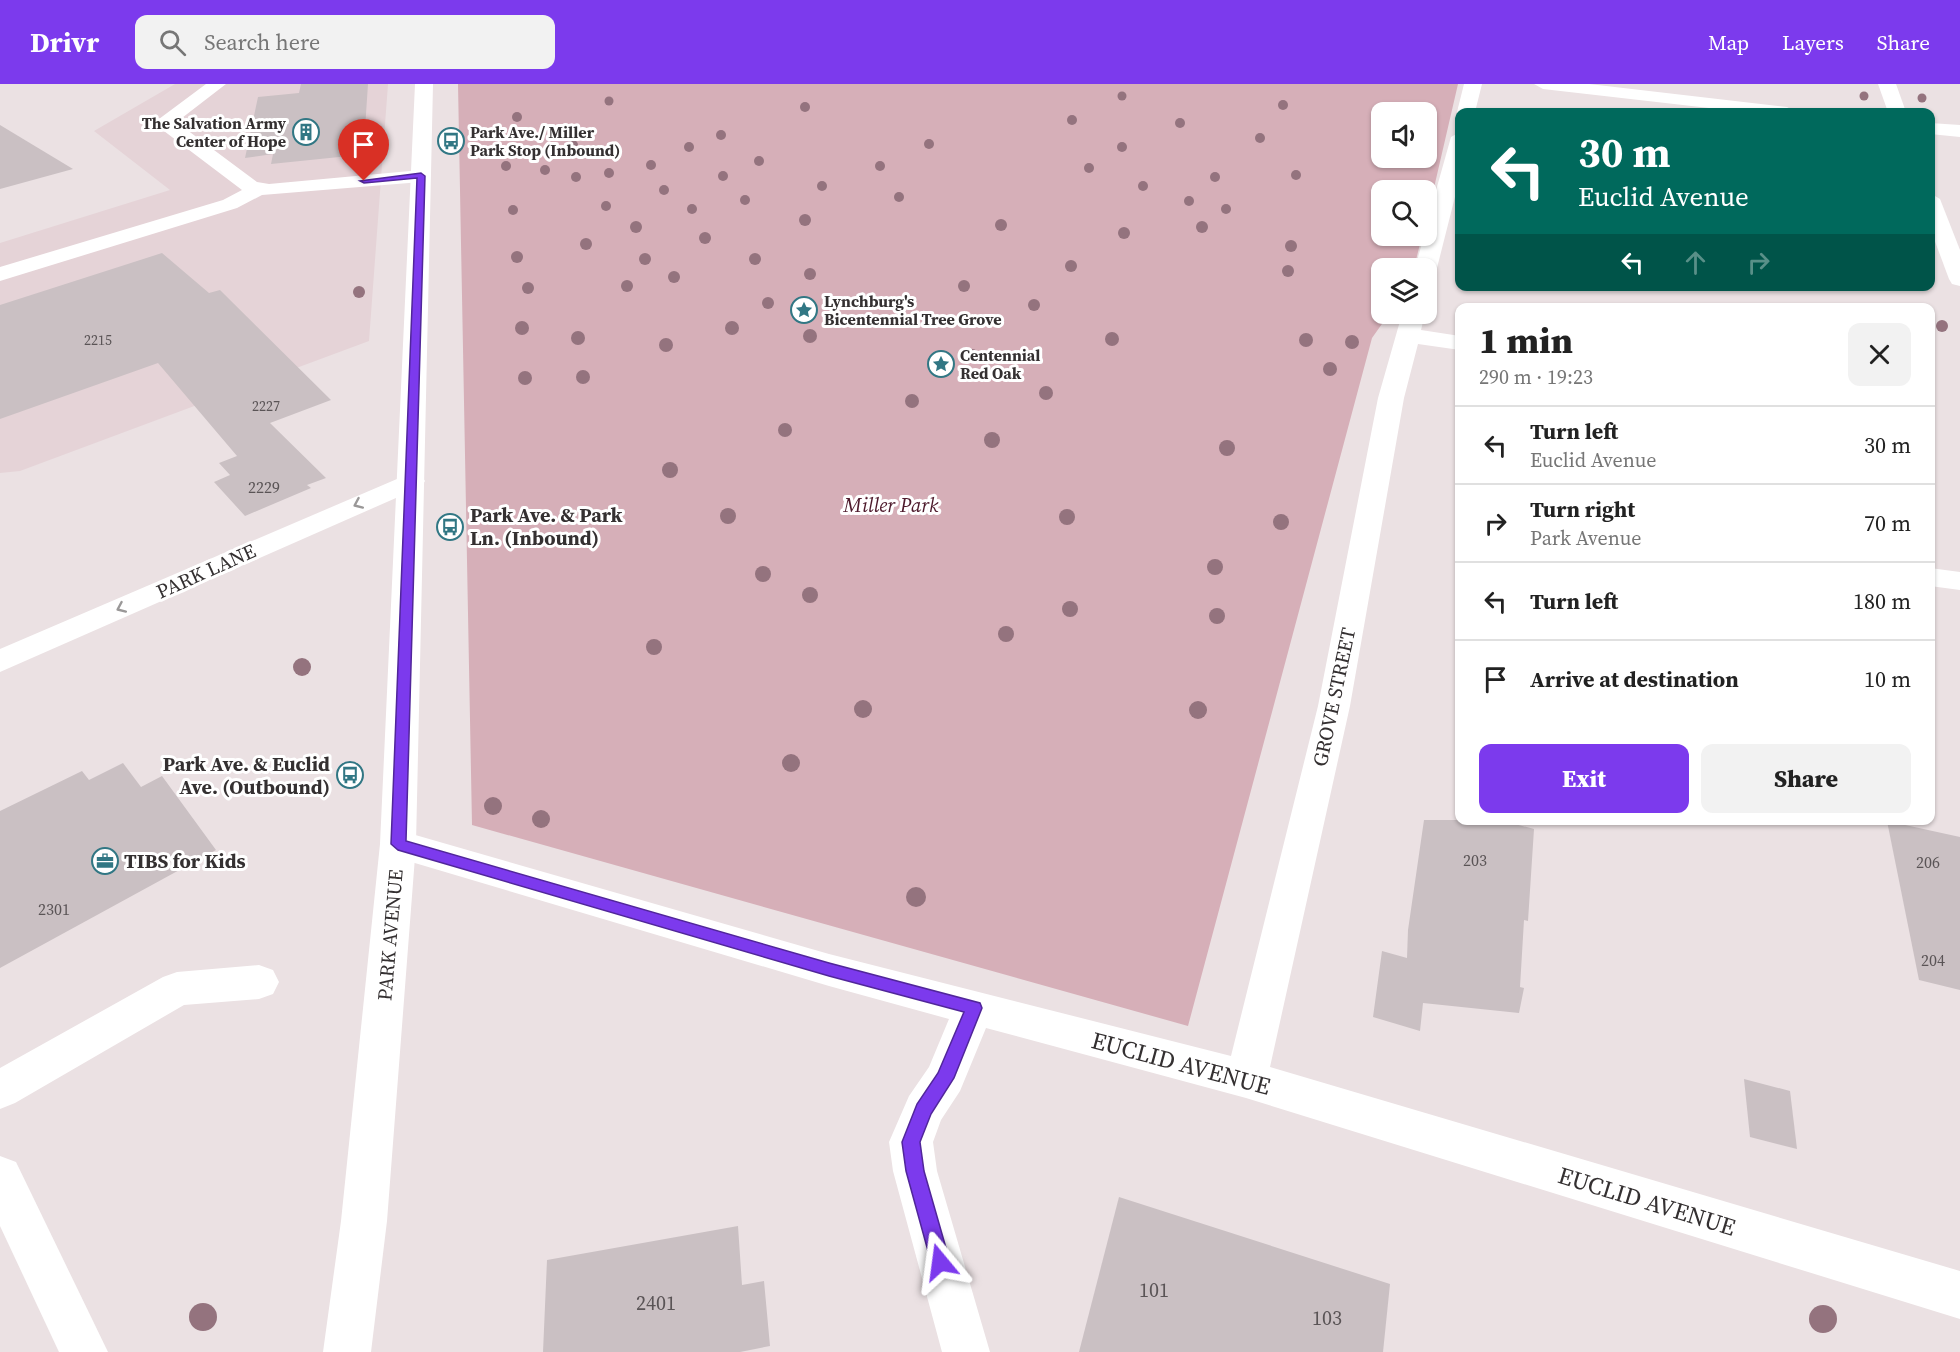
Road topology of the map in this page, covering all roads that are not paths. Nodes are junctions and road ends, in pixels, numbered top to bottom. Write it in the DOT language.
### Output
graph roads {
  1 [pos="217,84"];
  2 [pos="424,84"];
  3 [pos="1473,84"];
  4 [pos="1543,84"];
  5 [pos="1887,84"];
  6 [pos="1467,108"];
  7 [pos="1752,108"];
  8 [pos="1896,108"];
  9 [pos="1935,128"];
  10 [pos="1960,131"];
  11 [pos="1455,156"];
  12 [pos="421,176"];
  13 [pos="260,188"];
  14 [pos="1935,213"];
  15 [pos="1428,258"];
  16 [pos="0,274"];
  17 [pos="1960,279"];
  18 [pos="1411,324"];
  19 [pos="1455,341"];
  20 [pos="411,481"];
  21 [pos="1935,578"];
  22 [pos="1960,581"];
  23 [pos="0,661"];
  24 [pos="398,844"];
  25 [pos="259,982"];
  26 [pos="974,1008"];
  27 [pos="1245,1079"];
  28 [pos="0,1090"];
  29 [pos="0,1177"];
  30 [pos="1960,1295"];
  31 [pos="84,1352"];
  32 [pos="347,1352"];
  33 [pos="966,1352"];
  1 -- 13 [label="street"];
  2 -- 12 [label="street, PARK AVENUE"];
  3 -- 6 [label="street"];
  4 -- 7 [label="street"];
  5 -- 8 [label="street"];
  9 -- 10 [label="street"];
  11 -- 15 [label="street"];
  12 -- 13 [label="street"];
  12 -- 20 [label="street, PARK AVENUE"];
  13 -- 16 [label="street"];
  14 -- 17 [label="street"];
  18 -- 19 [label="street"];
  18 -- 27 [label="street, GROVE STREET"];
  20 -- 23 [label="street, PARK LANE, one-way"];
  20 -- 24 [label="street, PARK AVENUE"];
  21 -- 22 [label="street"];
  24 -- 26 [label="street, EUCLID AVENUE"];
  24 -- 32 [label="street, PARK AVENUE"];
  25 -- 28 [label="street"];
  26 -- 27 [label="street, EUCLID AVENUE"];
  26 -- 33 [label="street"];
  27 -- 30 [label="street, EUCLID AVENUE"];
  29 -- 31 [label="street"];
}
